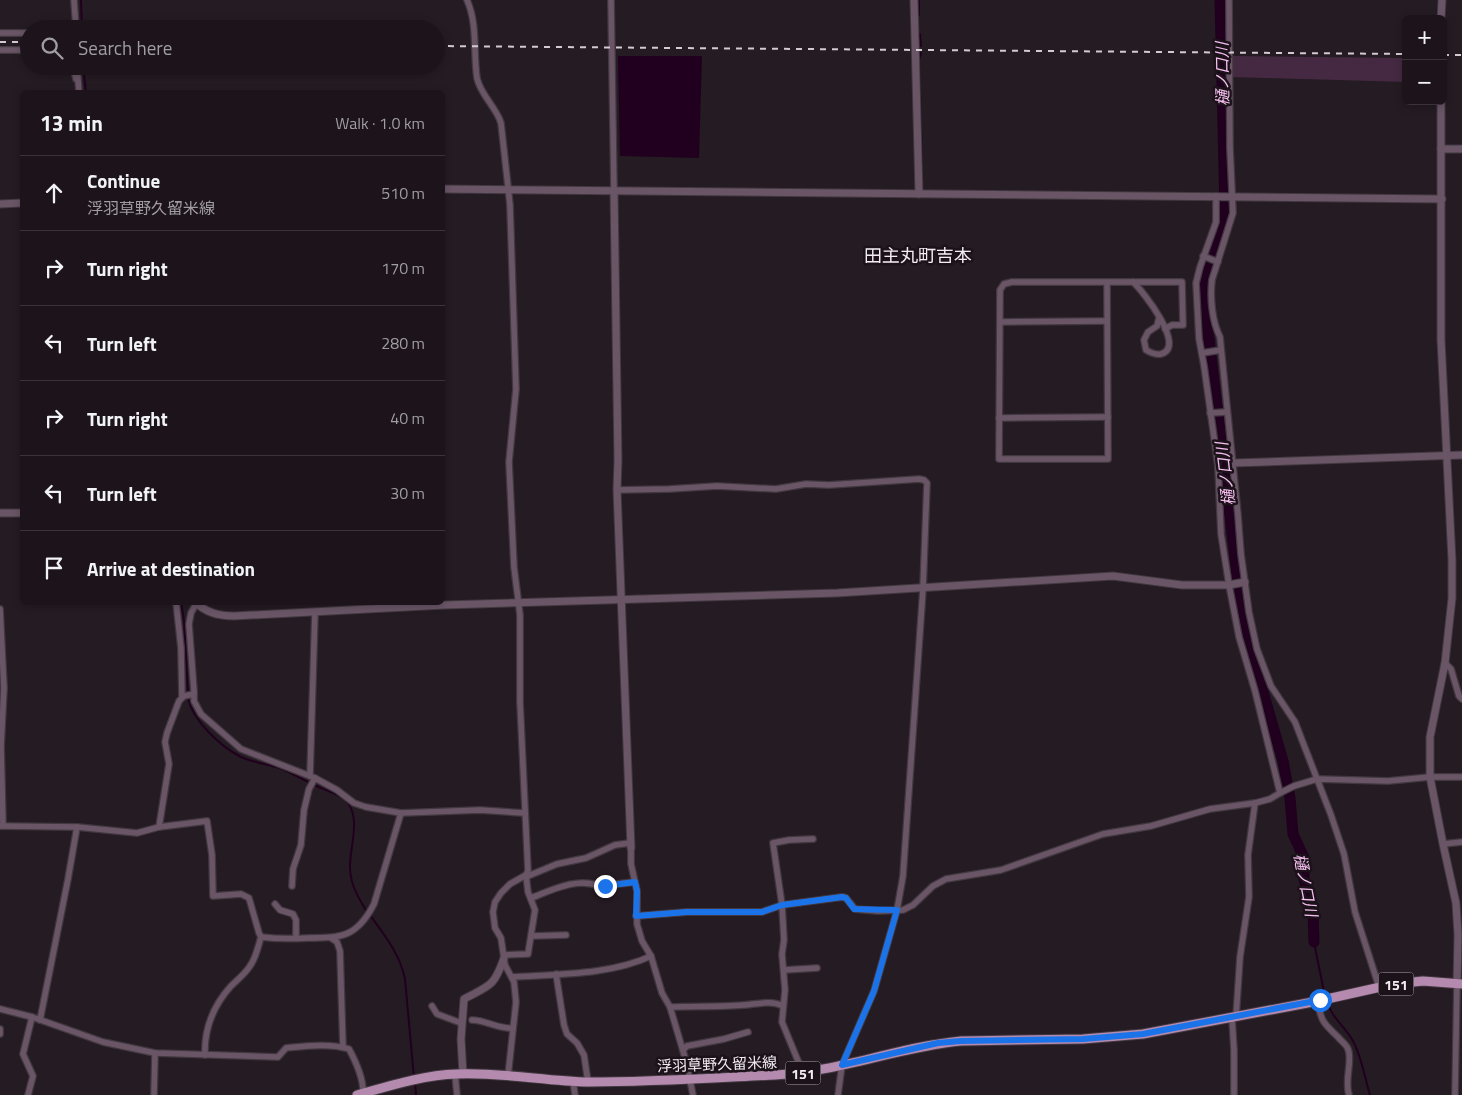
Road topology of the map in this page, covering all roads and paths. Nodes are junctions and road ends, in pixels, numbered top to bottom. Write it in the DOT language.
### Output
graph roads {
  1 [pos="74,0"];
  2 [pos="467,0"];
  3 [pos="611,0"];
  4 [pos="914,0"];
  5 [pos="1229,0"];
  6 [pos="1442,0"];
  7 [pos="1442,15"];
  8 [pos="75,20"];
  9 [pos="0,33"];
  10 [pos="20,34"];
  11 [pos="0,50"];
  12 [pos="20,50"];
  13 [pos="75,75"];
  14 [pos="78,75"];
  15 [pos="79,89"];
  16 [pos="1441,105"];
  17 [pos="1442,149"];
  18 [pos="1462,149"];
  19 [pos="445,189"];
  20 [pos="509,190"];
  21 [pos="614,191"];
  22 [pos="919,194"];
  23 [pos="1218,196"];
  24 [pos="1232,196"];
  25 [pos="1442,199"];
  26 [pos="20,203"];
  27 [pos="0,204"];
  28 [pos="1204,257"];
  29 [pos="1216,261"];
  30 [pos="1107,282"];
  31 [pos="1133,282"];
  32 [pos="1159,318"];
  33 [pos="1107,321"];
  34 [pos="1000,322"];
  35 [pos="1165,329"];
  36 [pos="1219,350"];
  37 [pos="1203,352"];
  38 [pos="1226,412"];
  39 [pos="1212,413"];
  40 [pos="999,418"];
  41 [pos="1108,418"];
  42 [pos="1462,455"];
  43 [pos="1446,456"];
  44 [pos="1233,463"];
  45 [pos="618,490"];
  46 [pos="0,513"];
  47 [pos="20,514"];
  48 [pos="1244,582"];
  49 [pos="1230,584"];
  50 [pos="923,588"];
  51 [pos="623,600"];
  52 [pos="518,603"];
  53 [pos="176,605"];
  54 [pos="194,605"];
  55 [pos="197,605"];
  56 [pos="0,609"];
  57 [pos="315,612"];
  58 [pos="1445,662"];
  59 [pos="193,694"];
  60 [pos="183,697"];
  61 [pos="1462,698"];
  62 [pos="1430,777"];
  63 [pos="1462,777"];
  64 [pos="313,778"];
  65 [pos="1317,779"];
  66 [pos="1282,792"];
  67 [pos="1255,803"];
  68 [pos="524,812"];
  69 [pos="401,813"];
  70 [pos="2,826"];
  71 [pos="77,827"];
  72 [pos="159,827"];
  73 [pos="812,839"];
  74 [pos="1462,842"];
  75 [pos="1443,844"];
  76 [pos="630,846"];
  77 [pos="526,875"];
  78 [pos="635,882"];
  79 [pos="292,886"];
  80 [pos="531,898"];
  81 [pos="275,904"];
  82 [pos="782,905"];
  83 [pos="897,910"];
  84 [pos="636,916"];
  85 [pos="566,935"];
  86 [pos="531,936"];
  87 [pos="261,937"];
  88 [pos="296,938"];
  89 [pos="331,938"];
  90 [pos="651,956"];
  91 [pos="504,957"];
  92 [pos="817,968"];
  93 [pos="784,970"];
  94 [pos="556,974"];
  95 [pos="512,977"];
  96 [pos="1459,984"];
  97 [pos="1379,987"];
  98 [pos="1319,1001"];
  99 [pos="432,1006"];
  100 [pos="783,1006"];
  101 [pos="670,1007"];
  102 [pos="0,1009"];
  103 [pos="32,1017"];
  104 [pos="1234,1017"];
  105 [pos="40,1020"];
  106 [pos="472,1020"];
  107 [pos="461,1023"];
  108 [pos="513,1028"];
  109 [pos="0,1029"];
  110 [pos="748,1032"];
  111 [pos="0,1034"];
  112 [pos="343,1047"];
  113 [pos="682,1050"];
  114 [pos="155,1053"];
  115 [pos="205,1055"];
  116 [pos="842,1065"];
  117 [pos="803,1073"];
  118 [pos="459,1074"];
  119 [pos="508,1076"];
  120 [pos="690,1079"];
  121 [pos="573,1081"];
  122 [pos="588,1082"];
  123 [pos="361,1094"];
  124 [pos="28,1095"];
  125 [pos="154,1095"];
  126 [pos="457,1095"];
  127 [pos="575,1095"];
  128 [pos="693,1095"];
  129 [pos="838,1095"];
  130 [pos="1234,1095"];
  131 [pos="1349,1095"];
  132 [pos="1455,1095"];
  1 -- 8 [label="street"];
  2 -- 20 [label="street"];
  3 -- 21 [label="street"];
  4 -- 22 [label="street"];
  5 -- 24 [label="street"];
  6 -- 7 [label="street"];
  9 -- 10 [label="street"];
  11 -- 12 [label="street"];
  13 -- 15 [label="street"];
  14 -- 15 [label="street"];
  16 -- 17 [label="street"];
  17 -- 18 [label="street"];
  17 -- 25 [label="street"];
  19 -- 20 [label="street"];
  20 -- 21 [label="street"];
  20 -- 52 [label="street"];
  21 -- 22 [label="street"];
  21 -- 45 [label="street"];
  22 -- 23 [label="street"];
  23 -- 24 [label="street"];
  23 -- 28 [label="street"];
  24 -- 25 [label="street"];
  24 -- 29 [label="street"];
  25 -- 43 [label="street"];
  26 -- 27 [label="street"];
  28 -- 29 [label="street"];
  28 -- 37 [label="street"];
  29 -- 36 [label="street"];
  30 -- 31 [label="street"];
  30 -- 33 [label="street"];
  30 -- 34 [label="street"];
  31 -- 32 [label="street"];
  31 -- 35 [label="street"];
  32 -- 35 [label="street"];
  32 -- 35 [label="street"];
  33 -- 34 [label="street"];
  33 -- 41 [label="street"];
  34 -- 40 [label="street"];
  36 -- 37 [label="street"];
  36 -- 38 [label="street"];
  37 -- 39 [label="street"];
  38 -- 39 [label="street"];
  38 -- 44 [label="street"];
  39 -- 49 [label="street"];
  40 -- 41 [label="street"];
  40 -- 41 [label="street"];
  42 -- 43 [label="street"];
  43 -- 44 [label="street"];
  43 -- 58 [label="street"];
  44 -- 48 [label="street"];
  45 -- 50 [label="street"];
  45 -- 51 [label="street"];
  46 -- 47 [label="street"];
  48 -- 49 [label="street"];
  48 -- 65 [label="street"];
  49 -- 50 [label="street"];
  49 -- 66 [label="street"];
  50 -- 51 [label="street"];
  50 -- 83 [label="street"];
  51 -- 52 [label="street"];
  51 -- 76 [label="street"];
  52 -- 57 [label="street"];
  52 -- 68 [label="street"];
  53 -- 60 [label="street"];
  54 -- 59 [label="street"];
  55 -- 57 [label="street"];
  56 -- 70 [label="street"];
  57 -- 64 [label="street"];
  58 -- 61 [label="street"];
  58 -- 62 [label="street"];
  59 -- 60 [label="street"];
  59 -- 64 [label="street"];
  60 -- 72 [label="street"];
  62 -- 63 [label="street"];
  62 -- 65 [label="street"];
  62 -- 75 [label="street"];
  64 -- 69 [label="street"];
  64 -- 79 [label="street"];
  65 -- 66 [label="street"];
  65 -- 97 [label="street"];
  66 -- 67 [label="street"];
  67 -- 83 [label="street"];
  67 -- 104 [label="street"];
  68 -- 69 [label="street"];
  68 -- 77 [label="street"];
  69 -- 89 [label="street"];
  70 -- 71 [label="street"];
  71 -- 72 [label="street"];
  71 -- 105 [label="street"];
  72 -- 87 [label="street"];
  73 -- 82 [label="street"];
  74 -- 75 [label="street"];
  75 -- 96 [label="street"];
  76 -- 77 [label="street"];
  76 -- 78 [label="street"];
  77 -- 80 [label="street"];
  77 -- 91 [label="street"];
  78 -- 80 [label="street"];
  78 -- 84 [label="street"];
  80 -- 86 [label="street"];
  81 -- 88 [label="street"];
  82 -- 83 [label="street"];
  82 -- 84 [label="street"];
  82 -- 93 [label="street"];
  83 -- 116 [label="street"];
  84 -- 90 [label="street"];
  85 -- 86 [label="street"];
  86 -- 91 [label="street"];
  87 -- 88 [label="street"];
  87 -- 115 [label="street"];
  88 -- 89 [label="street"];
  89 -- 112 [label="street"];
  90 -- 94 [label="street"];
  90 -- 101 [label="street"];
  91 -- 95 [label="street"];
  91 -- 107 [label="street"];
  92 -- 93 [label="street"];
  93 -- 100 [label="street"];
  94 -- 95 [label="street"];
  94 -- 122 [label="street"];
  95 -- 108 [label="street"];
  96 -- 97 [label="main road, 浮羽草野久留米線 / 151"];
  96 -- 132 [label="street"];
  97 -- 98 [label="main road, 浮羽草野久留米線 / 151"];
  98 -- 104 [label="main road, 浮羽草野久留米線 / 151"];
  98 -- 131 [label="street"];
  99 -- 107 [label="street"];
  100 -- 101 [label="street"];
  100 -- 117 [label="street"];
  101 -- 113 [label="street"];
  102 -- 103 [label="street"];
  103 -- 105 [label="street"];
  103 -- 124 [label="street"];
  104 -- 116 [label="main road, 浮羽草野久留米線 / 151"];
  104 -- 130 [label="street"];
  105 -- 114 [label="street"];
  106 -- 108 [label="street"];
  107 -- 118 [label="street"];
  108 -- 119 [label="street"];
  109 -- 111 [label="street"];
  110 -- 113 [label="street"];
  112 -- 115 [label="street"];
  112 -- 123 [label="street"];
  113 -- 120 [label="street"];
  114 -- 115 [label="street"];
  114 -- 125 [label="street"];
  116 -- 117 [label="main road, 浮羽草野久留米線 / 151"];
  116 -- 129 [label="street"];
  117 -- 120 [label="main road, 浮羽草野久留米線 / 151"];
  118 -- 119 [label="main road, 浮羽草野久留米線 / 151"];
  118 -- 123 [label="main road, 浮羽草野久留米線 / 151"];
  118 -- 126 [label="street"];
  119 -- 121 [label="main road, 浮羽草野久留米線 / 151"];
  120 -- 122 [label="main road, 浮羽草野久留米線 / 151"];
  120 -- 128 [label="street"];
  121 -- 122 [label="main road, 浮羽草野久留米線 / 151"];
  121 -- 127 [label="street"];
}
